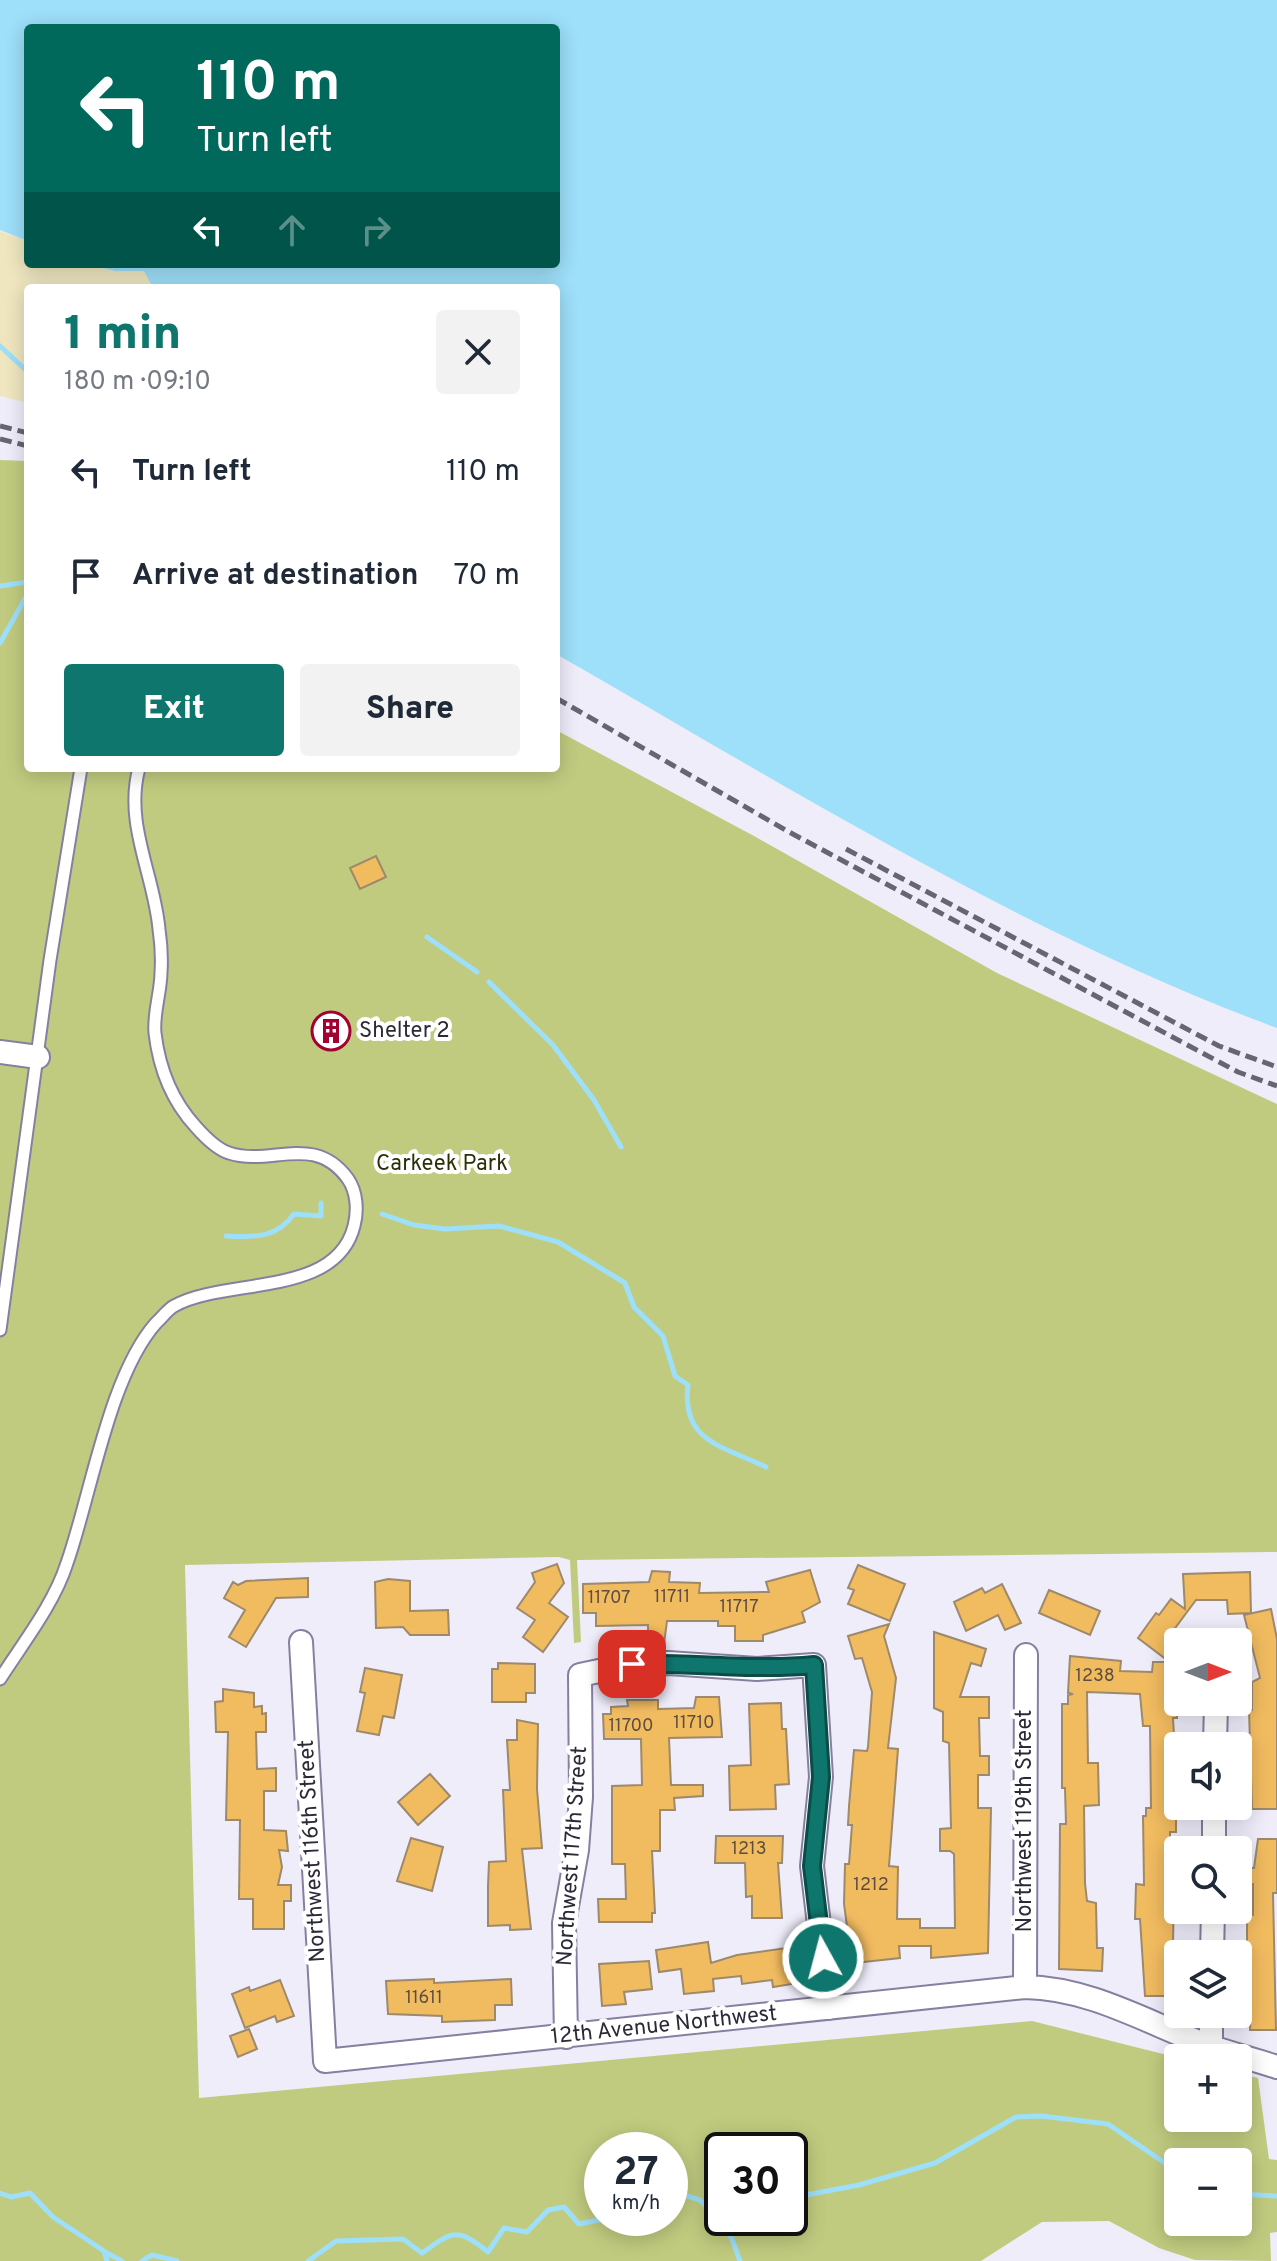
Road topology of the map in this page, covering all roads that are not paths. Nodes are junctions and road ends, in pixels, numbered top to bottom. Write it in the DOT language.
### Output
graph roads {
  1 [pos="80,772"];
  2 [pos="139,772"];
  3 [pos="0,1052"];
  4 [pos="38,1057"];
  5 [pos="0,1330"];
  6 [pos="301,1642"];
  7 [pos="1026,1655"];
  8 [pos="0,1679"];
  9 [pos="1025,1987"];
  10 [pos="829,2008"];
  11 [pos="566,2037"];
  12 [pos="1204,2044"];
  13 [pos="1252,2059"];
  14 [pos="325,2061"];
  15 [pos="1277,2067"];
  1 -- 4 [label="lane"];
  2 -- 8 [label="lane"];
  3 -- 4 [label="street"];
  4 -- 5 [label="lane"];
  6 -- 14 [label="street, Northwest 116th Street"];
  7 -- 9 [label="street, Northwest 119th Street"];
  9 -- 10 [label="street, 12th Avenue Northwest"];
  9 -- 12 [label="street, 12th Avenue Northwest"];
  10 -- 11 [label="street, 12th Avenue Northwest"];
  10 -- 11 [label="street, Northwest 117th Street"];
  11 -- 14 [label="street, 12th Avenue Northwest"];
  13 -- 15 [label="street, 12th Avenue Northwest"];
}
